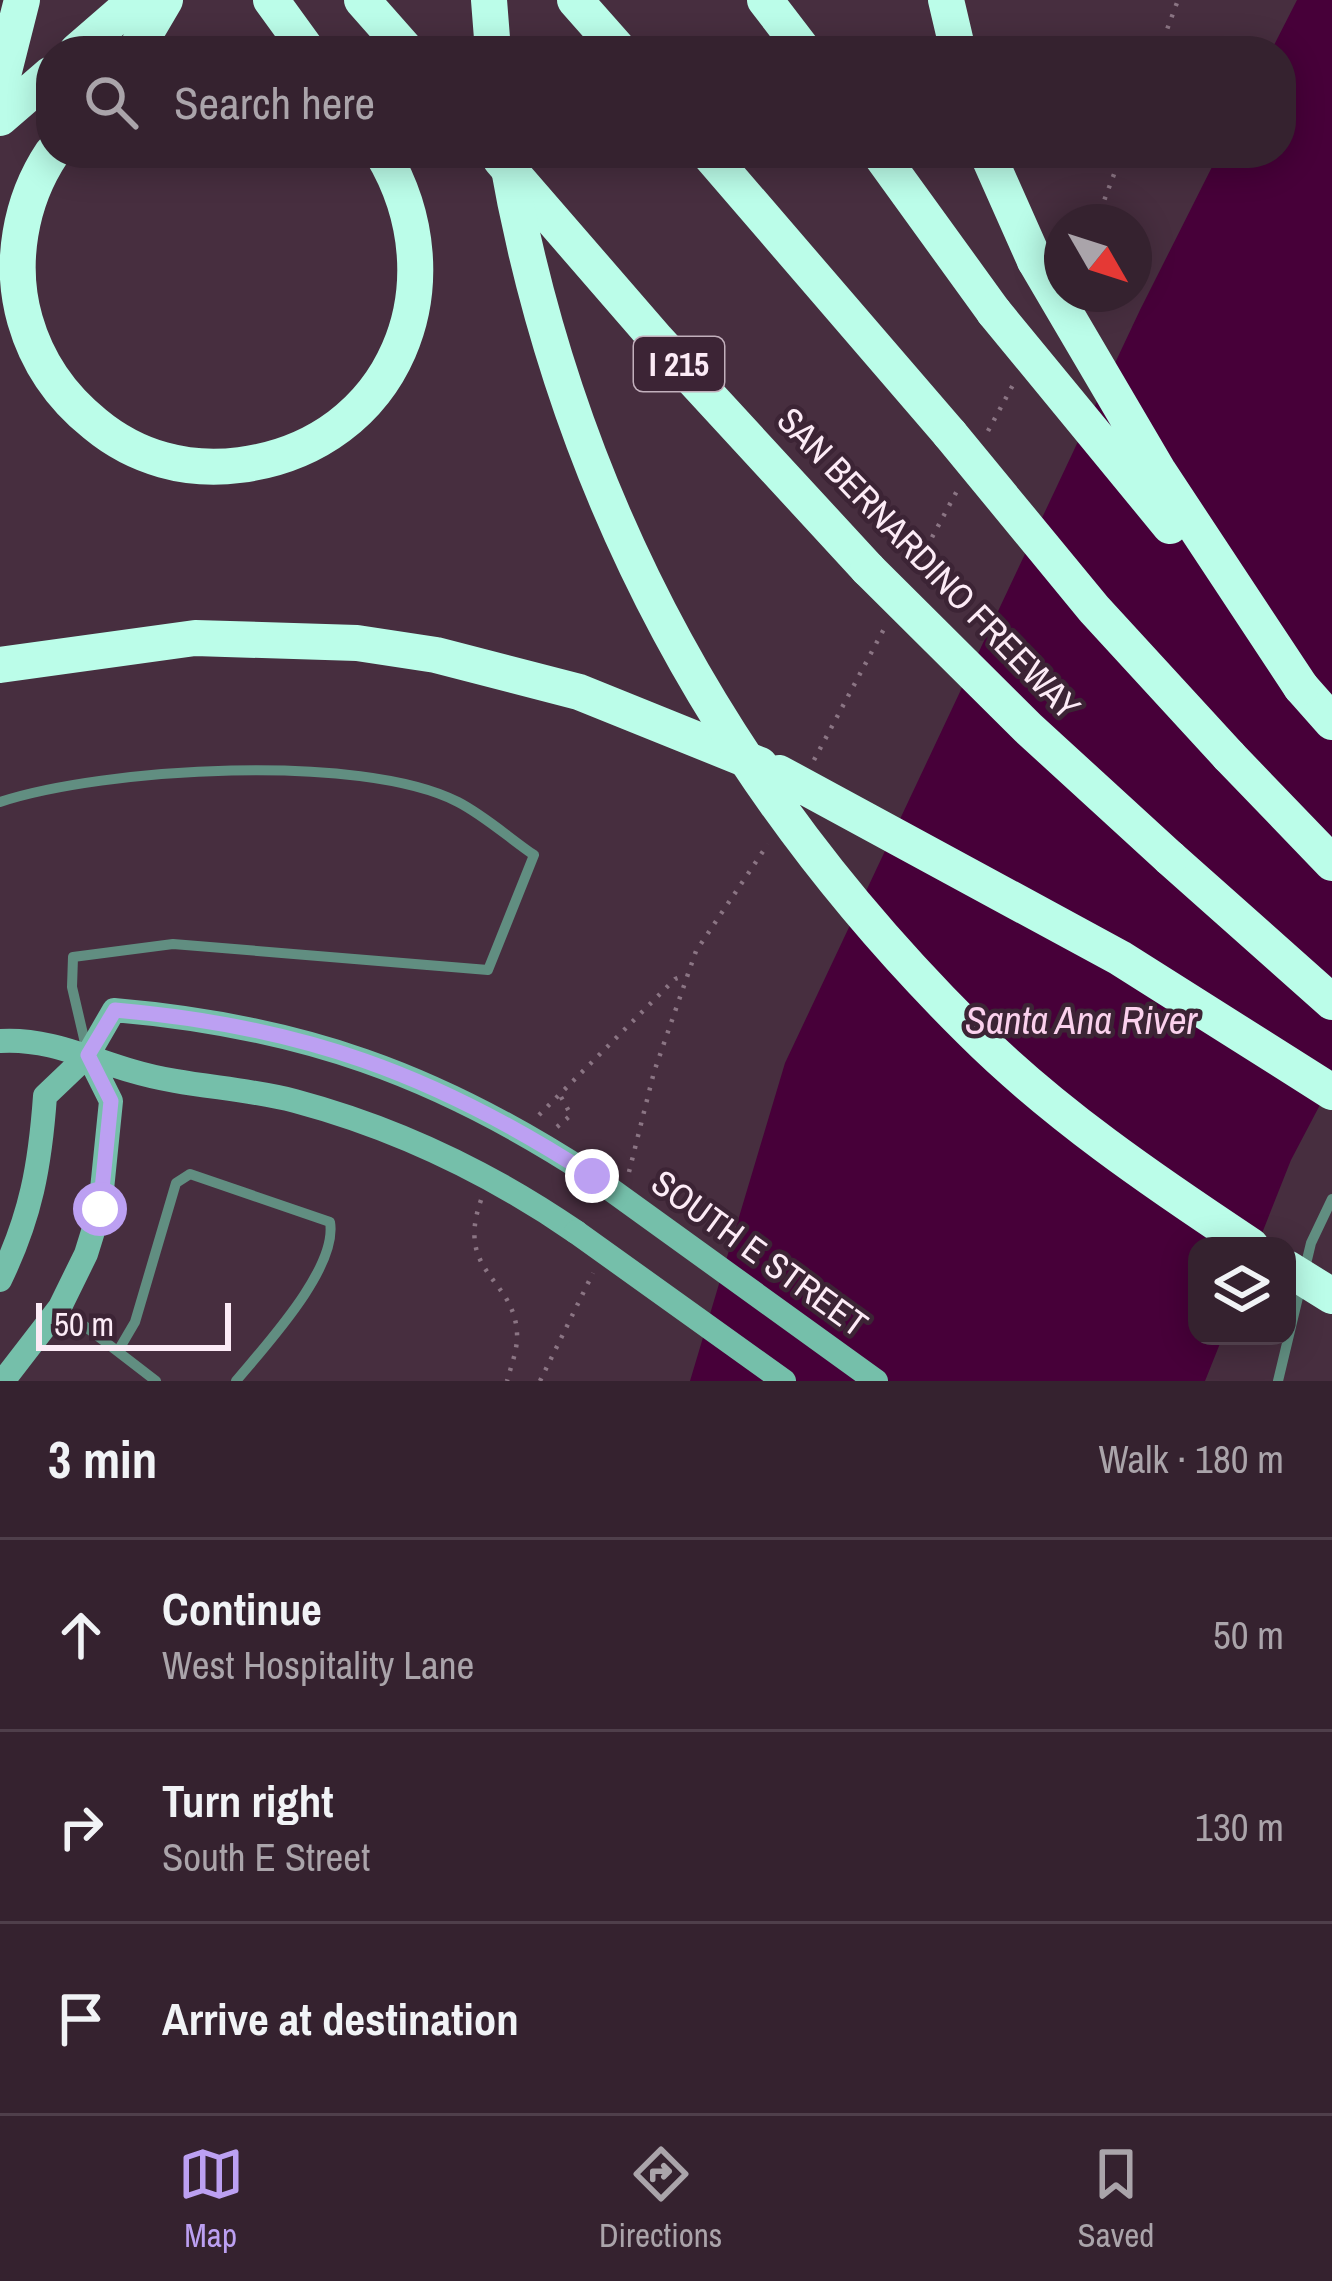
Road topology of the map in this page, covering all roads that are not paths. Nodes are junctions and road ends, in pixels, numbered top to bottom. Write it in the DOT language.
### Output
graph roads {
  1 [pos="22,0"];
  2 [pos="136,0"];
  3 [pos="165,0"];
  4 [pos="362,0"];
  5 [pos="489,0"];
  6 [pos="575,0"];
  7 [pos="765,0"];
  8 [pos="946,0"];
  9 [pos="273,2"];
  10 [pos="94,36"];
  11 [pos="144,36"];
  12 [pos="297,36"];
  13 [pos="393,36"];
  14 [pos="492,36"];
  15 [pos="607,36"];
  16 [pos="792,36"];
  17 [pos="954,36"];
  18 [pos="0,87"];
  19 [pos="36,87"];
  20 [pos="0,118"];
  21 [pos="45,168"];
  22 [pos="390,168"];
  23 [pos="508,168"];
  24 [pos="509,168"];
  25 [pos="721,168"];
  26 [pos="890,168"];
  27 [pos="994,168"];
  28 [pos="0,665"];
  29 [pos="1301,687"];
  30 [pos="1332,722"];
  31 [pos="0,802"];
  32 [pos="1332,863"];
  33 [pos="1332,1002"];
  34 [pos="0,1041"];
  35 [pos="88,1055"];
  36 [pos="1332,1092"];
  37 [pos="1332,1199"];
  38 [pos="1237,1237"];
  39 [pos="1296,1274"];
  40 [pos="0,1280"];
  41 [pos="1332,1296"];
  42 [pos="60,1307"];
  43 [pos="118,1351"];
  44 [pos="3,1381"];
  45 [pos="156,1381"];
  46 [pos="236,1381"];
  47 [pos="784,1381"];
  48 [pos="876,1381"];
  49 [pos="1278,1381"];
  1 -- 18 [label="highway"];
  2 -- 10 [label="highway"];
  3 -- 11 [label="highway"];
  4 -- 13 [label="highway"];
  5 -- 14 [label="highway"];
  6 -- 15 [label="highway"];
  7 -- 16 [label="highway"];
  8 -- 17 [label="highway"];
  9 -- 12 [label="highway"];
  19 -- 20 [label="highway"];
  21 -- 22 [label="highway"];
  23 -- 33 [label="highway, SAN BERNARDINO FREEWAY / I 215, bridge"];
  24 -- 38 [label="highway, bridge"];
  25 -- 32 [label="highway, bridge"];
  26 -- 29 [label="highway, bridge"];
  27 -- 29 [label="highway, bridge"];
  28 -- 36 [label="highway, bridge"];
  29 -- 30 [label="highway"];
  31 -- 35 [label="lane"];
  34 -- 35 [label="main road"];
  35 -- 40 [label="main road"];
  35 -- 42 [label="main road"];
  35 -- 47 [label="main road, bridge"];
  35 -- 48 [label="main road, SOUTH E STREET, bridge"];
  37 -- 49 [label="lane"];
  39 -- 41 [label="highway, bridge"];
  42 -- 43 [label="lane"];
  42 -- 44 [label="main road"];
  43 -- 45 [label="lane"];
  43 -- 46 [label="lane"];
}
